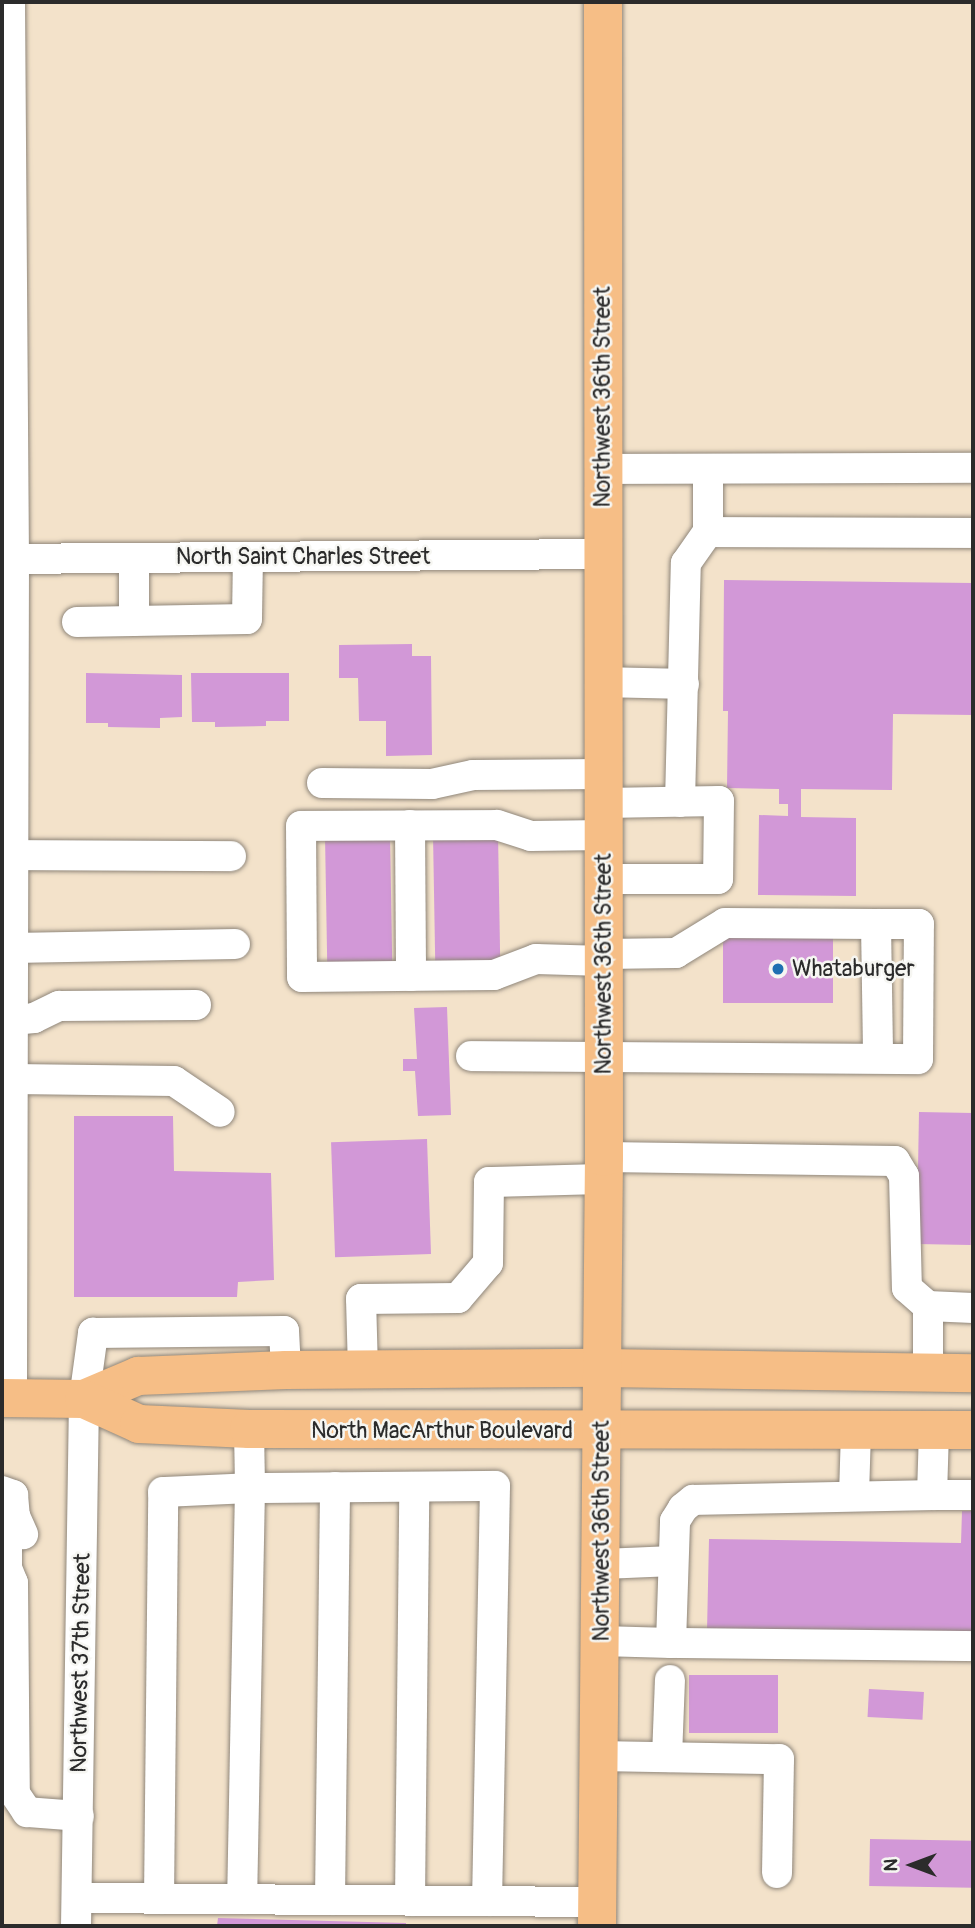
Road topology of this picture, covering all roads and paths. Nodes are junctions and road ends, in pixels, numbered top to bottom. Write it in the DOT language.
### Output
graph roads {
  1 [pos="10,2"];
  2 [pos="603,2"];
  3 [pos="7,160"];
  4 [pos="973,468"];
  5 [pos="604,469"];
  6 [pos="709,469"];
  7 [pos="708,532"];
  8 [pos="973,533"];
  9 [pos="604,554"];
  10 [pos="248,557"];
  11 [pos="134,558"];
  12 [pos="8,559"];
  13 [pos="134,621"];
  14 [pos="77,622"];
  15 [pos="604,682"];
  16 [pos="684,684"];
  17 [pos="322,783"];
  18 [pos="680,802"];
  19 [pos="604,804"];
  20 [pos="410,825"];
  21 [pos="13,855"];
  22 [pos="231,856"];
  23 [pos="604,879"];
  24 [pos="876,923"];
  25 [pos="235,944"];
  26 [pos="13,948"];
  27 [pos="604,957"];
  28 [pos="411,976"];
  29 [pos="196,1005"];
  30 [pos="13,1020"];
  31 [pos="471,1056"];
  32 [pos="604,1056"];
  33 [pos="878,1058"];
  34 [pos="13,1079"];
  35 [pos="220,1112"];
  36 [pos="604,1168"];
  37 [pos="928,1306"];
  38 [pos="973,1308"];
  39 [pos="603,1368"];
  40 [pos="286,1370"];
  41 [pos="362,1370"];
  42 [pos="928,1373"];
  43 [pos="973,1373"];
  44 [pos="7,1398"];
  45 [pos="83,1399"];
  46 [pos="249,1429"];
  47 [pos="973,1430"];
  48 [pos="856,1431"];
  49 [pos="934,1431"];
  50 [pos="603,1432"];
  51 [pos="335,1487"];
  52 [pos="414,1487"];
  53 [pos="250,1488"];
  54 [pos="854,1495"];
  55 [pos="932,1495"];
  56 [pos="973,1495"];
  57 [pos="9,1504"];
  58 [pos="673,1561"];
  59 [pos="603,1564"];
  60 [pos="601,1642"];
  61 [pos="671,1643"];
  62 [pos="973,1646"];
  63 [pos="670,1680"];
  64 [pos="599,1756"];
  65 [pos="667,1757"];
  66 [pos="79,1816"];
  67 [pos="777,1873"];
  68 [pos="159,1899"];
  69 [pos="243,1899"];
  70 [pos="330,1900"];
  71 [pos="410,1900"];
  72 [pos="498,1910"];
  73 [pos="77,1912"];
  74 [pos="597,1914"];
  1 -- 3 [label="street"];
  2 -- 5 [label="main road, Northwest 36th Street"];
  3 -- 12 [label="street"];
  4 -- 6 [label="street"];
  5 -- 6 [label="street"];
  5 -- 9 [label="main road, Northwest 36th Street"];
  6 -- 7 [label="street"];
  7 -- 8 [label="street"];
  7 -- 16 [label="street"];
  9 -- 10 [label="street, North Saint Charles Street"];
  9 -- 15 [label="main road, Northwest 36th Street"];
  10 -- 11 [label="street, North Saint Charles Street"];
  10 -- 13 [label="street"];
  11 -- 12 [label="street, North Saint Charles Street"];
  11 -- 13 [label="street"];
  12 -- 21 [label="street"];
  13 -- 14 [label="street"];
  15 -- 16 [label="street"];
  15 -- 19 [label="main road, Northwest 36th Street"];
  16 -- 18 [label="street"];
  17 -- 19 [label="street"];
  18 -- 19 [label="street"];
  18 -- 23 [label="street"];
  19 -- 20 [label="street"];
  19 -- 23 [label="main road, Northwest 36th Street"];
  20 -- 28 [label="street"];
  20 -- 28 [label="street"];
  21 -- 22 [label="street"];
  21 -- 26 [label="street"];
  23 -- 27 [label="main road, Northwest 36th Street"];
  24 -- 27 [label="street"];
  24 -- 33 [label="street"];
  24 -- 33 [label="street"];
  25 -- 26 [label="street"];
  26 -- 30 [label="street"];
  27 -- 28 [label="street"];
  27 -- 32 [label="main road, Northwest 36th Street"];
  29 -- 30 [label="street"];
  30 -- 34 [label="street"];
  31 -- 32 [label="street"];
  32 -- 33 [label="street"];
  32 -- 36 [label="main road, Northwest 36th Street"];
  34 -- 35 [label="street"];
  34 -- 44 [label="street"];
  36 -- 37 [label="street"];
  36 -- 39 [label="main road, Northwest 36th Street"];
  36 -- 41 [label="street"];
  37 -- 38 [label="street"];
  37 -- 42 [label="street"];
  39 -- 41 [label="main road, North MacArthur Boulevard"];
  39 -- 42 [label="main road, North MacArthur Boulevard"];
  39 -- 50 [label="main road, Northwest 36th Street"];
  40 -- 41 [label="main road, North MacArthur Boulevard"];
  40 -- 45 [label="main road, North MacArthur Boulevard"];
  40 -- 45 [label="street, Northwest 37th Street"];
  42 -- 43 [label="main road, North MacArthur Boulevard"];
  44 -- 45 [label="main road, North MacArthur Boulevard"];
  45 -- 46 [label="main road, North MacArthur Boulevard"];
  45 -- 66 [label="street, Northwest 37th Street"];
  46 -- 50 [label="main road, North MacArthur Boulevard"];
  46 -- 53 [label="street"];
  47 -- 49 [label="main road, North MacArthur Boulevard"];
  48 -- 49 [label="main road, North MacArthur Boulevard"];
  48 -- 50 [label="main road, North MacArthur Boulevard"];
  48 -- 54 [label="street"];
  49 -- 55 [label="street"];
  50 -- 59 [label="main road, Northwest 36th Street"];
  51 -- 52 [label="street"];
  51 -- 53 [label="street"];
  51 -- 70 [label="street"];
  52 -- 71 [label="street"];
  52 -- 72 [label="street"];
  53 -- 68 [label="street"];
  53 -- 69 [label="street"];
  54 -- 55 [label="street"];
  54 -- 58 [label="street"];
  55 -- 56 [label="street"];
  57 -- 66 [label="street"];
  58 -- 59 [label="street"];
  58 -- 61 [label="street"];
  59 -- 60 [label="main road, Northwest 36th Street"];
  60 -- 61 [label="street"];
  60 -- 64 [label="main road, Northwest 36th Street"];
  61 -- 62 [label="street"];
  63 -- 65 [label="street"];
  64 -- 65 [label="street"];
  64 -- 74 [label="main road, Northwest 36th Street"];
  65 -- 67 [label="street"];
  66 -- 73 [label="street, Northwest 37th Street"];
  68 -- 69 [label="street"];
  68 -- 73 [label="street"];
  69 -- 70 [label="street"];
  70 -- 71 [label="street"];
  71 -- 72 [label="street"];
  72 -- 74 [label="street"];
}
